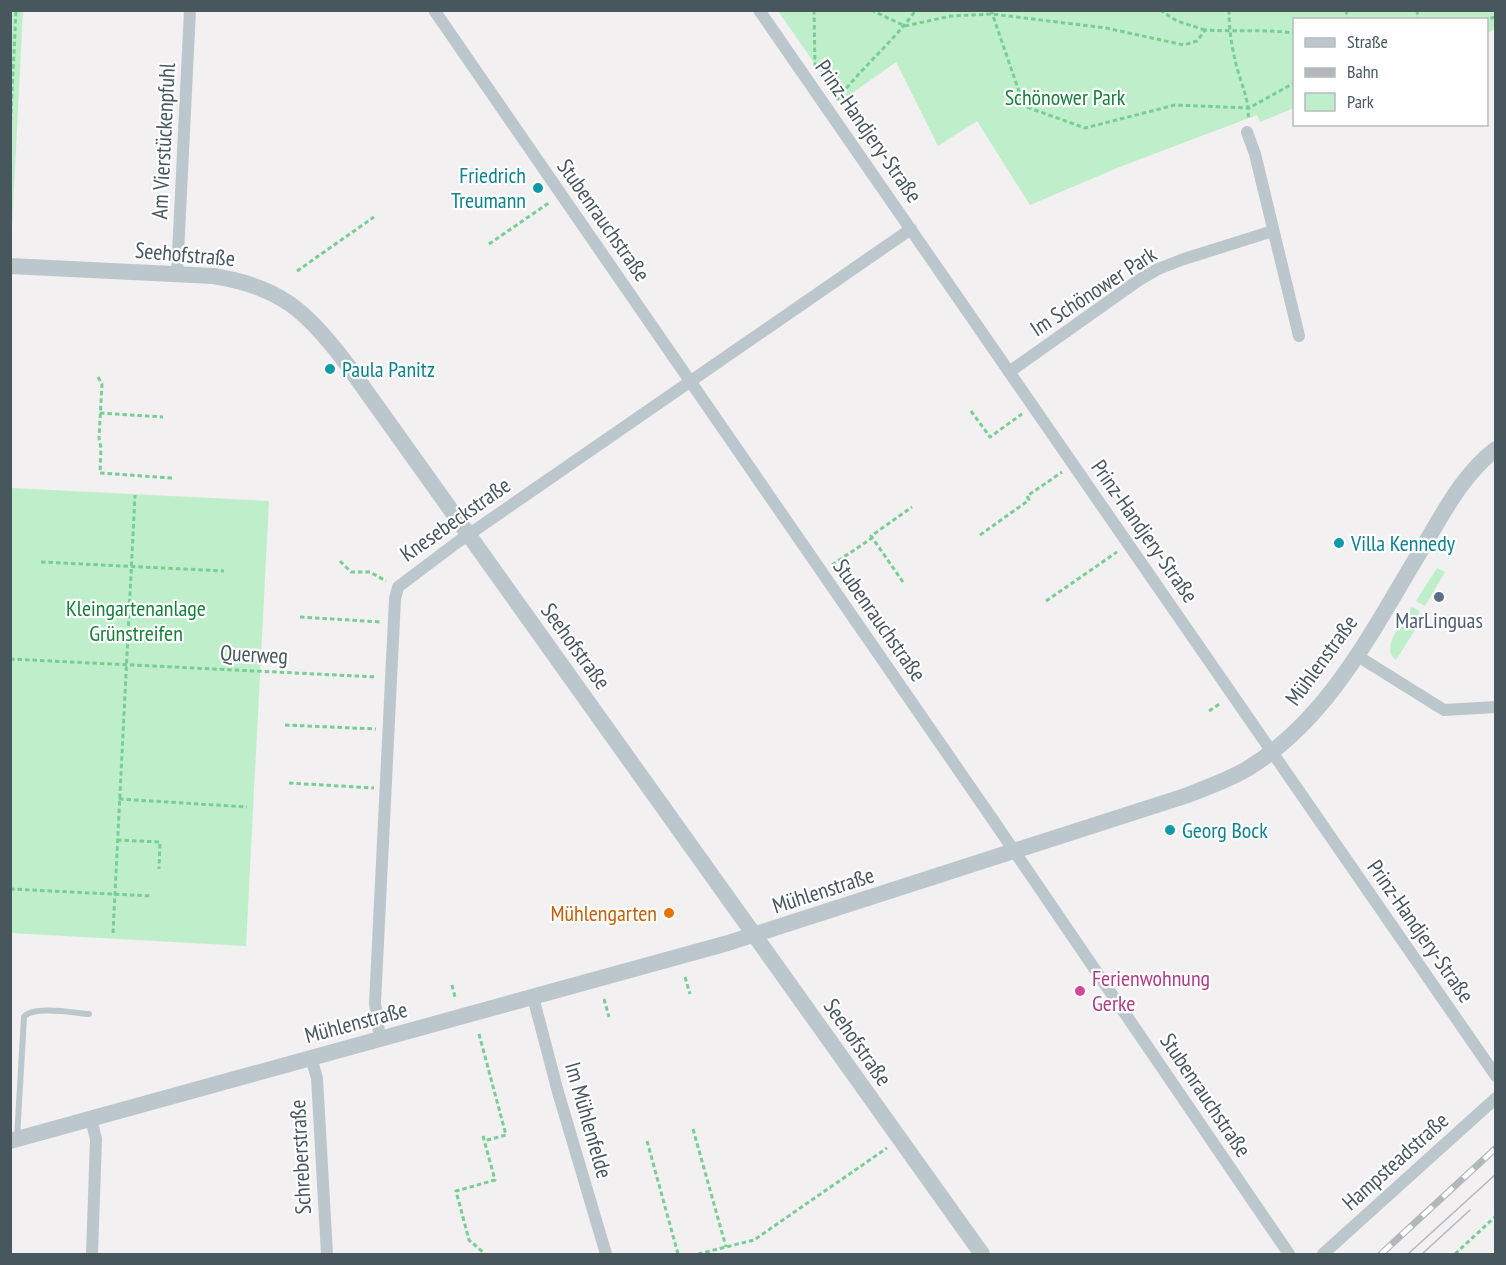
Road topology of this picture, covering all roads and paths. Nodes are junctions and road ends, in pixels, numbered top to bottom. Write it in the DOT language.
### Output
graph roads {
  1 [pos="16,10"];
  2 [pos="190,10"];
  3 [pos="434,10"];
  4 [pos="759,10"];
  5 [pos="814,10"];
  6 [pos="871,10"];
  7 [pos="916,10"];
  8 [pos="1160,10"];
  9 [pos="1229,10"];
  10 [pos="992,12"];
  11 [pos="905,26"];
  12 [pos="1205,30"];
  13 [pos="1229,32"];
  14 [pos="1293,33"];
  15 [pos="815,68"];
  16 [pos="1293,83"];
  17 [pos="837,100"];
  18 [pos="1249,108"];
  19 [pos="1246,132"];
  20 [pos="10,136"];
  21 [pos="550,202"];
  22 [pos="374,217"];
  23 [pos="911,229"];
  24 [pos="1273,231"];
  25 [pos="489,244"];
  26 [pos="10,266"];
  27 [pos="297,272"];
  28 [pos="177,274"];
  29 [pos="1299,336"];
  30 [pos="1009,372"];
  31 [pos="98,377"];
  32 [pos="690,382"];
  33 [pos="972,411"];
  34 [pos="100,413"];
  35 [pos="1022,414"];
  36 [pos="163,417"];
  37 [pos="1496,449"];
  38 [pos="1062,472"];
  39 [pos="172,478"];
  40 [pos="135,495"];
  41 [pos="912,507"];
  42 [pos="980,534"];
  43 [pos="469,536"];
  44 [pos="872,538"];
  45 [pos="1117,552"];
  46 [pos="340,561"];
  47 [pos="41,562"];
  48 [pos="832,565"];
  49 [pos="132,567"];
  50 [pos="224,571"];
  51 [pos="387,581"];
  52 [pos="903,582"];
  53 [pos="1046,601"];
  54 [pos="300,617"];
  55 [pos="383,622"];
  56 [pos="1356,655"];
  57 [pos="10,659"];
  58 [pos="127,665"];
  59 [pos="380,677"];
  60 [pos="1221,703"];
  61 [pos="1496,707"];
  62 [pos="1209,711"];
  63 [pos="285,725"];
  64 [pos="377,729"];
  65 [pos="1270,752"];
  66 [pos="289,783"];
  67 [pos="374,788"];
  68 [pos="119,799"];
  69 [pos="247,807"];
  70 [pos="117,840"];
  71 [pos="1014,851"];
  72 [pos="159,869"];
  73 [pos="10,889"];
  74 [pos="115,894"];
  75 [pos="152,896"];
  76 [pos="113,933"];
  77 [pos="754,935"];
  78 [pos="685,977"];
  79 [pos="452,985"];
  80 [pos="690,994"];
  81 [pos="455,997"];
  82 [pos="533,997"];
  83 [pos="604,999"];
  84 [pos="89,1014"];
  85 [pos="609,1017"];
  86 [pos="479,1034"];
  87 [pos="380,1039"];
  88 [pos="311,1058"];
  89 [pos="1496,1076"];
  90 [pos="1496,1098"];
  91 [pos="91,1119"];
  92 [pos="693,1129"];
  93 [pos="14,1140"];
  94 [pos="646,1141"];
  95 [pos="888,1147"];
  96 [pos="1496,1216"];
  97 [pos="726,1247"];
  98 [pos="92,1254"];
  99 [pos="327,1254"];
  100 [pos="485,1254"];
  101 [pos="606,1254"];
  102 [pos="678,1254"];
  103 [pos="698,1254"];
  104 [pos="982,1254"];
  105 [pos="1289,1254"];
  106 [pos="1323,1254"];
  107 [pos="1455,1254"];
  1 -- 20 [label="path"];
  2 -- 28 [label="street, Am Vierstückenpfuhl"];
  3 -- 32 [label="street, Stubenrauchstraße"];
  4 -- 23 [label="street, Prinz-Handjery-Straße"];
  5 -- 15 [label="path"];
  6 -- 11 [label="path"];
  7 -- 11 [label="path"];
  8 -- 12 [label="path"];
  9 -- 13 [label="path"];
  10 -- 11 [label="path"];
  10 -- 12 [label="path"];
  10 -- 18 [label="path"];
  11 -- 17 [label="path"];
  12 -- 13 [label="path"];
  13 -- 14 [label="path"];
  13 -- 18 [label="path"];
  16 -- 18 [label="path"];
  18 -- 19 [label="path"];
  19 -- 24 [label="street"];
  21 -- 25 [label="path"];
  22 -- 27 [label="path"];
  23 -- 30 [label="street, Prinz-Handjery-Straße"];
  23 -- 32 [label="street, Knesebeckstraße"];
  24 -- 29 [label="street"];
  24 -- 30 [label="street, Im Schönower Park"];
  26 -- 28 [label="street, Seehofstraße"];
  28 -- 43 [label="street, Seehofstraße"];
  30 -- 65 [label="street, Prinz-Handjery-Straße"];
  31 -- 34 [label="path"];
  32 -- 43 [label="street, Knesebeckstraße"];
  32 -- 71 [label="street, Stubenrauchstraße"];
  33 -- 35 [label="path"];
  34 -- 36 [label="path"];
  34 -- 39 [label="path"];
  37 -- 56 [label="street, Mühlenstraße"];
  38 -- 42 [label="path"];
  40 -- 49 [label="path"];
  41 -- 44 [label="path"];
  43 -- 77 [label="street, Seehofstraße"];
  43 -- 87 [label="street, Knesebeckstraße"];
  44 -- 48 [label="path"];
  44 -- 52 [label="path"];
  45 -- 53 [label="path"];
  46 -- 51 [label="path"];
  47 -- 49 [label="path"];
  49 -- 50 [label="path"];
  49 -- 58 [label="path"];
  54 -- 55 [label="path"];
  56 -- 61 [label="street"];
  56 -- 65 [label="street, Mühlenstraße"];
  57 -- 58 [label="path, Querweg"];
  58 -- 59 [label="path, Querweg"];
  58 -- 68 [label="path"];
  60 -- 62 [label="path"];
  63 -- 64 [label="path"];
  65 -- 71 [label="street, Mühlenstraße"];
  65 -- 89 [label="street, Prinz-Handjery-Straße"];
  66 -- 67 [label="path"];
  68 -- 69 [label="path"];
  68 -- 70 [label="path"];
  70 -- 72 [label="path"];
  70 -- 74 [label="path"];
  71 -- 77 [label="street, Mühlenstraße"];
  71 -- 105 [label="street, Stubenrauchstraße"];
  73 -- 74 [label="path"];
  74 -- 75 [label="path"];
  74 -- 76 [label="path"];
  77 -- 82 [label="street, Mühlenstraße"];
  77 -- 104 [label="street, Seehofstraße"];
  78 -- 80 [label="path"];
  79 -- 81 [label="path"];
  82 -- 87 [label="street, Mühlenstraße"];
  82 -- 101 [label="street, Im Mühlenfelde"];
  83 -- 85 [label="path"];
  84 -- 93 [label="lane"];
  86 -- 100 [label="path"];
  87 -- 88 [label="street, Mühlenstraße"];
  88 -- 91 [label="street, Mühlenstraße"];
  88 -- 99 [label="street, Schreberstraße"];
  90 -- 106 [label="street, Hampsteadstraße"];
  91 -- 93 [label="street, Mühlenstraße"];
  91 -- 98 [label="street"];
  92 -- 97 [label="path"];
  94 -- 102 [label="path"];
  95 -- 97 [label="path"];
  96 -- 107 [label="path"];
  97 -- 103 [label="path"];
}
